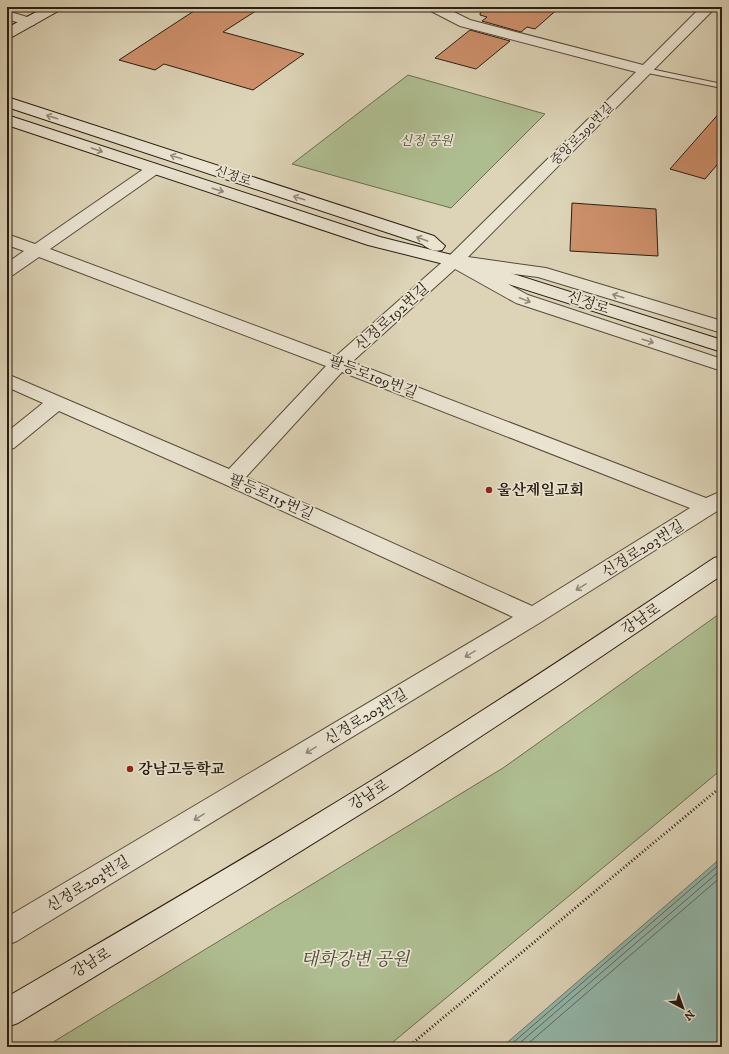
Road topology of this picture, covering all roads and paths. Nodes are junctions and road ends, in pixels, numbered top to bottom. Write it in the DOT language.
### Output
graph roads {
  1 [pos="55,7"];
  2 [pos="434,7"];
  3 [pos="709,7"];
  4 [pos="7,15"];
  5 [pos="29,22"];
  6 [pos="7,34"];
  7 [pos="646,70"];
  8 [pos="722,86"];
  9 [pos="7,102"];
  10 [pos="8,120"];
  11 [pos="154,169"];
  12 [pos="342,212"];
  13 [pos="324,225"];
  14 [pos="7,238"];
  15 [pos="37,250"];
  16 [pos="454,261"];
  17 [pos="7,271"];
  18 [pos="722,327"];
  19 [pos="722,346"];
  20 [pos="339,364"];
  21 [pos="722,365"];
  22 [pos="7,380"];
  23 [pos="58,402"];
  24 [pos="7,442"];
  25 [pos="232,479"];
  26 [pos="716,502"];
  27 [pos="722,564"];
  28 [pos="533,616"];
  29 [pos="722,786"];
  30 [pos="7,932"];
  31 [pos="7,1013"];
  32 [pos="408,1047"];
  1 -- 5 [label="street"];
  2 -- 7 [label="street"];
  3 -- 7 [label="street, 중앙로290번길"];
  4 -- 5 [label="street"];
  5 -- 6 [label="street"];
  7 -- 8 [label="lane"];
  7 -- 16 [label="street, 중앙로290번길"];
  12 -- 9 [label="street, 신정로, one-way"];
  10 -- 11 [label="street, 신정로, one-way"];
  11 -- 13 [label="street, 신정로, one-way"];
  11 -- 15 [label="street"];
  12 -- 13 [label="street"];
  16 -- 12 [label="street, 신정로, one-way"];
  13 -- 16 [label="street, 신정로"];
  14 -- 15 [label="street, 팔등로109번길"];
  15 -- 17 [label="street"];
  15 -- 20 [label="street, 팔등로109번길"];
  18 -- 16 [label="street, one-way"];
  16 -- 19 [label="street, 신정로"];
  16 -- 20 [label="street, 신정로192번길"];
  16 -- 21 [label="street, one-way"];
  20 -- 25 [label="street, 신정로192번길"];
  20 -- 26 [label="street, 팔등로109번길"];
  22 -- 23 [label="street, 팔등로115번길"];
  23 -- 24 [label="street"];
  23 -- 25 [label="street, 팔등로115번길"];
  25 -- 28 [label="street, 팔등로115번길"];
  26 -- 28 [label="street, 신정로203번길, one-way"];
  27 -- 31 [label="street, 강남로"];
  28 -- 30 [label="street, 신정로203번길, one-way"];
  29 -- 32 [label="path"];
}
